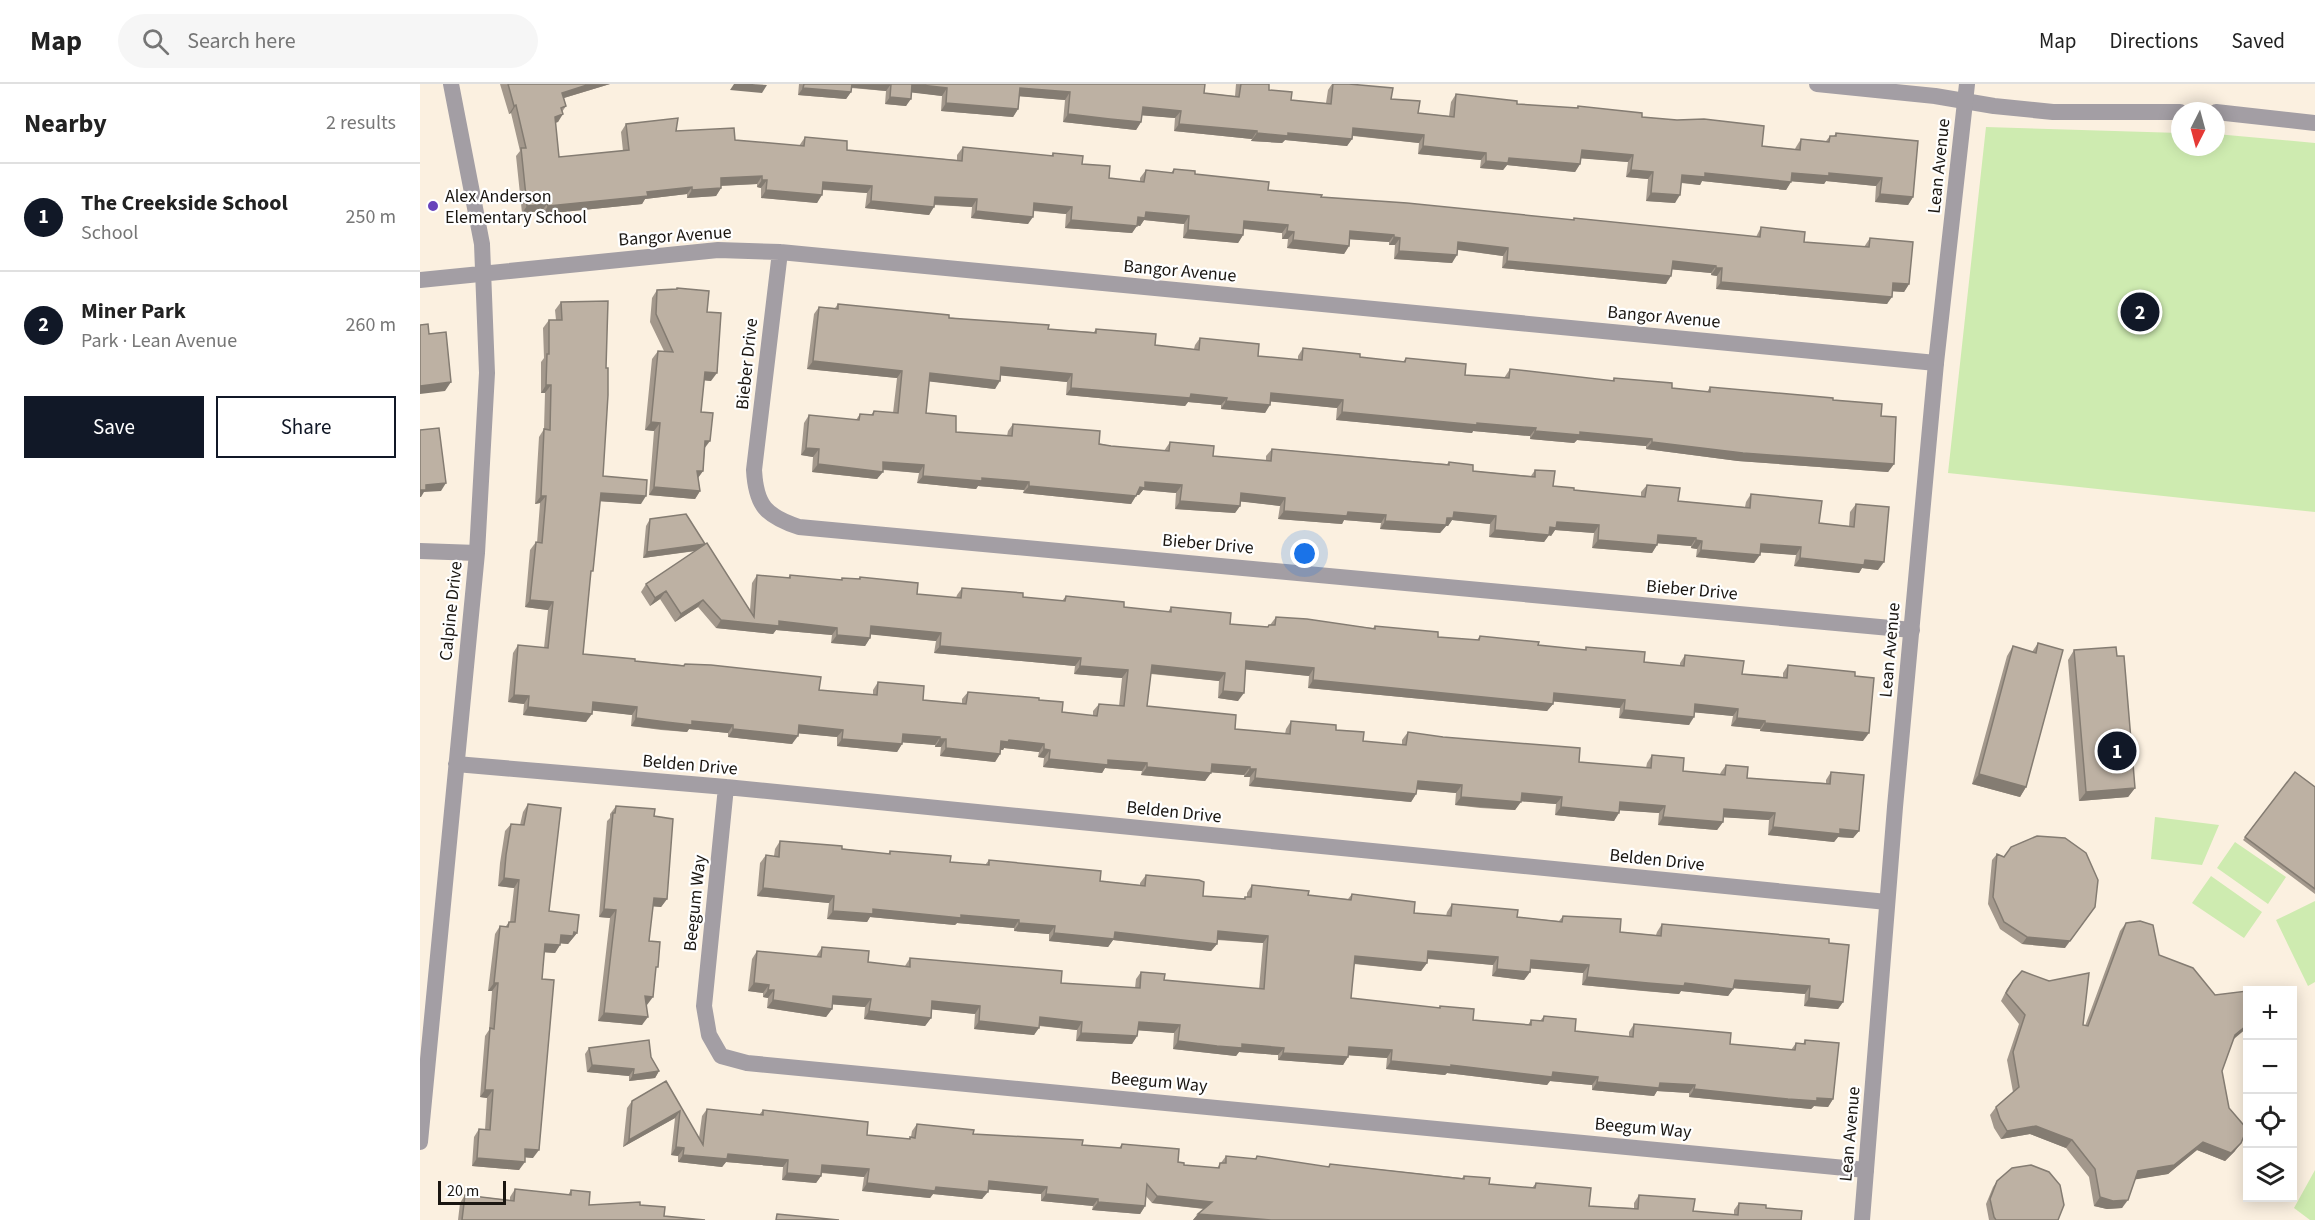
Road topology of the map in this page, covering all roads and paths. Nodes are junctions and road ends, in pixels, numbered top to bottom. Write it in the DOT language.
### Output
graph roads {
  1 [pos="451,84"];
  2 [pos="1817,84"];
  3 [pos="1966,92"];
  4 [pos="2171,112"];
  5 [pos="2225,113"];
  6 [pos="2315,123"];
  7 [pos="780,252"];
  8 [pos="484,274"];
  9 [pos="420,280"];
  10 [pos="1936,363"];
  11 [pos="420,551"];
  12 [pos="477,553"];
  13 [pos="1912,630"];
  14 [pos="456,764"];
  15 [pos="726,787"];
  16 [pos="1887,902"];
  17 [pos="420,1142"];
  18 [pos="1866,1170"];
  19 [pos="1862,1220"];
  1 -- 8 [label="street, Calpine Drive"];
  2 -- 3 [label="street"];
  3 -- 4 [label="street"];
  3 -- 10 [label="street, Lean Avenue"];
  5 -- 6 [label="street"];
  7 -- 8 [label="street, Bangor Avenue"];
  7 -- 10 [label="street, Bangor Avenue"];
  7 -- 13 [label="street, Bieber Drive"];
  8 -- 9 [label="street, Bangor Avenue"];
  8 -- 12 [label="street, Calpine Drive"];
  10 -- 13 [label="street, Lean Avenue"];
  11 -- 12 [label="street"];
  12 -- 14 [label="street, Calpine Drive"];
  13 -- 16 [label="street, Lean Avenue"];
  14 -- 15 [label="street, Belden Drive"];
  14 -- 17 [label="street, Calpine Drive"];
  15 -- 16 [label="street, Belden Drive"];
  15 -- 18 [label="street, Beegum Way"];
  16 -- 18 [label="street, Lean Avenue"];
  18 -- 19 [label="street, Lean Avenue"];
}
